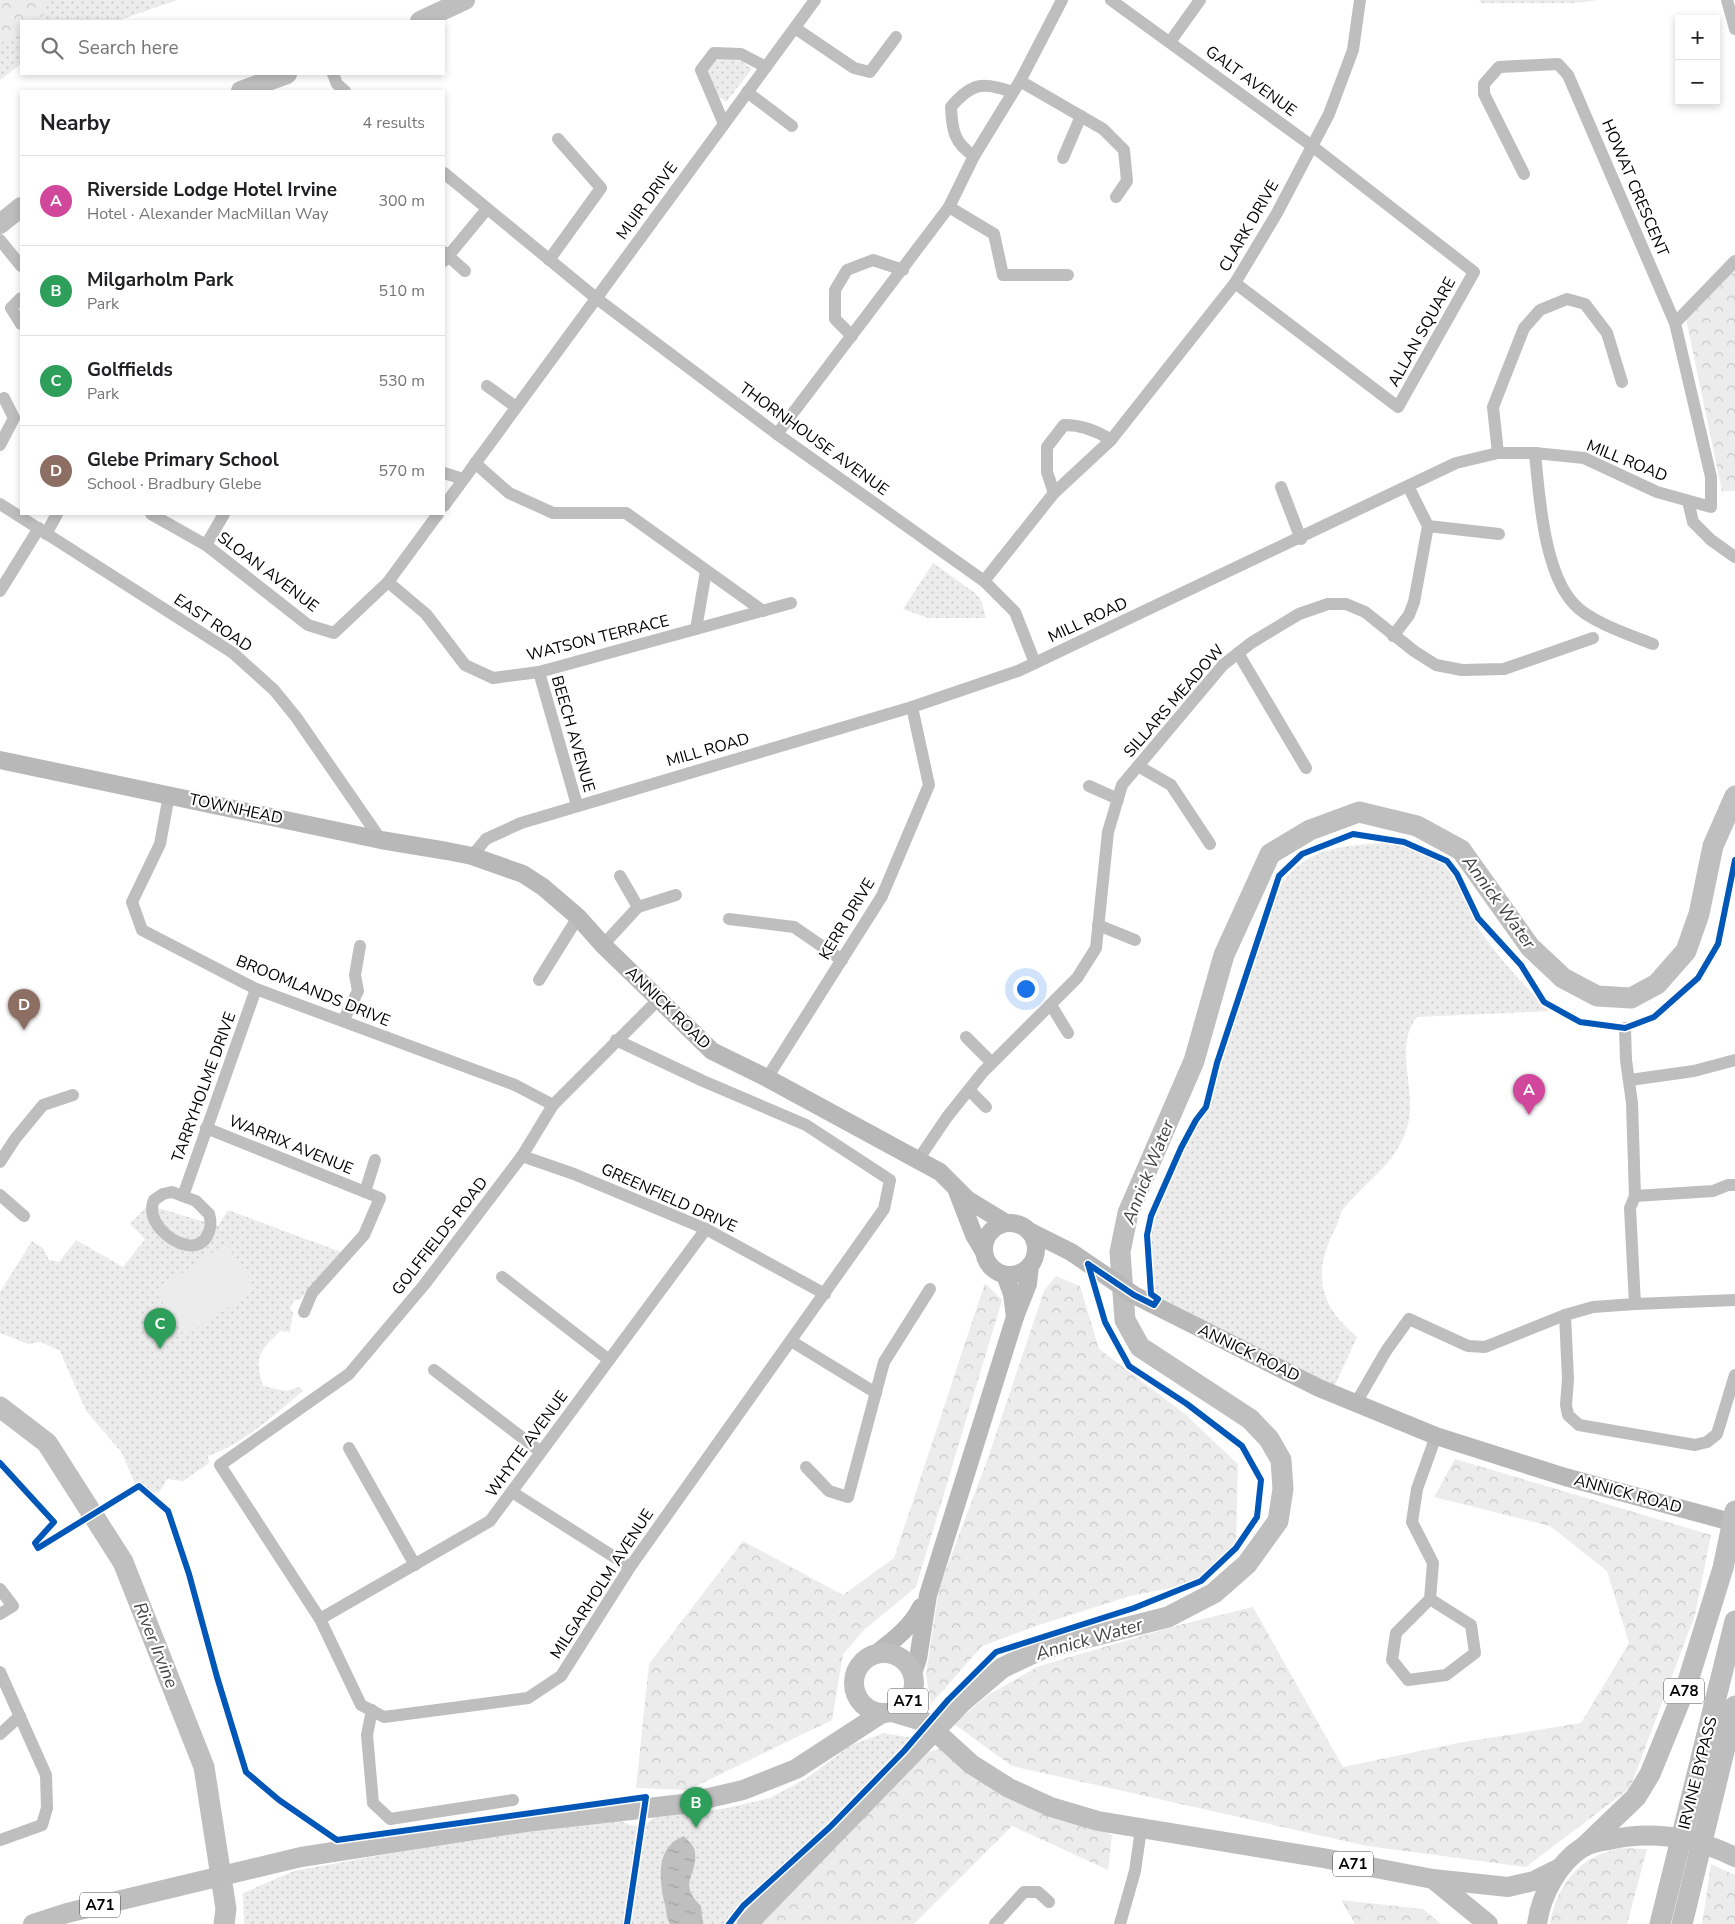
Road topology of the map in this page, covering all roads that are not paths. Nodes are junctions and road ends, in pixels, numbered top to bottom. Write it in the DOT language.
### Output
graph roads {
  1 [pos="465,0"];
  2 [pos="815,0"];
  3 [pos="1062,0"];
  4 [pos="1111,0"];
  5 [pos="1200,0"];
  6 [pos="1360,0"];
  7 [pos="1727,0"];
  8 [pos="422,20"];
  9 [pos="795,28"];
  10 [pos="1735,29"];
  11 [pos="896,37"];
  12 [pos="1170,42"];
  13 [pos="766,67"];
  14 [pos="284,75"];
  15 [pos="1020,81"];
  16 [pos="244,90"];
  17 [pos="747,92"];
  18 [pos="1012,92"];
  19 [pos="1081,116"];
  20 [pos="724,124"];
  21 [pos="792,126"];
  22 [pos="558,139"];
  23 [pos="1312,146"];
  24 [pos="974,156"];
  25 [pos="1063,158"];
  26 [pos="445,174"];
  27 [pos="1524,174"];
  28 [pos="1116,198"];
  29 [pos="950,207"];
  30 [pos="20,208"];
  31 [pos="487,209"];
  32 [pos="0,227"];
  33 [pos="445,256"];
  34 [pos="549,260"];
  35 [pos="1735,261"];
  36 [pos="20,264"];
  37 [pos="903,270"];
  38 [pos="465,271"];
  39 [pos="1068,275"];
  40 [pos="1235,283"];
  41 [pos="596,298"];
  42 [pos="20,299"];
  43 [pos="20,322"];
  44 [pos="1675,323"];
  45 [pos="852,336"];
  46 [pos="1622,382"];
  47 [pos="487,386"];
  48 [pos="4,398"];
  49 [pos="516,407"];
  50 [pos="777,434"];
  51 [pos="1111,440"];
  52 [pos="0,445"];
  53 [pos="1498,453"];
  54 [pos="1535,453"];
  55 [pos="475,463"];
  56 [pos="445,473"];
  57 [pos="463,479"];
  58 [pos="1408,486"];
  59 [pos="1282,487"];
  60 [pos="1054,493"];
  61 [pos="1688,501"];
  62 [pos="0,504"];
  63 [pos="445,505"];
  64 [pos="1711,507"];
  65 [pos="56,515"];
  66 [pos="153,515"];
  67 [pos="223,515"];
  68 [pos="437,515"];
  69 [pos="1428,526"];
  70 [pos="42,531"];
  71 [pos="1499,534"];
  72 [pos="1301,538"];
  73 [pos="206,545"];
  74 [pos="1735,557"];
  75 [pos="706,571"];
  76 [pos="984,581"];
  77 [pos="388,582"];
  78 [pos="0,591"];
  79 [pos="791,603"];
  80 [pos="763,611"];
  81 [pos="696,629"];
  82 [pos="1393,636"];
  83 [pos="1594,638"];
  84 [pos="1652,644"];
  85 [pos="1238,653"];
  86 [pos="1035,663"];
  87 [pos="539,672"];
  88 [pos="912,707"];
  89 [pos="0,760"];
  90 [pos="1138,766"];
  91 [pos="1306,768"];
  92 [pos="1089,786"];
  93 [pos="169,795"];
  94 [pos="1118,799"];
  95 [pos="576,805"];
  96 [pos="382,840"];
  97 [pos="1210,844"];
  98 [pos="472,856"];
  99 [pos="620,876"];
  100 [pos="676,895"];
  101 [pos="638,907"];
  102 [pos="578,917"];
  103 [pos="729,919"];
  104 [pos="1098,925"];
  105 [pos="1135,940"];
  106 [pos="603,945"];
  107 [pos="360,946"];
  108 [pos="842,960"];
  109 [pos="539,980"];
  110 [pos="256,989"];
  111 [pos="658,1000"];
  112 [pos="1051,1004"];
  113 [pos="343,1021"];
  114 [pos="1626,1028"];
  115 [pos="1068,1033"];
  116 [pos="966,1037"];
  117 [pos="616,1040"];
  118 [pos="1735,1060"];
  119 [pos="992,1063"];
  120 [pos="767,1078"];
  121 [pos="1630,1080"];
  122 [pos="969,1090"];
  123 [pos="73,1095"];
  124 [pos="553,1105"];
  125 [pos="986,1107"];
  126 [pos="206,1128"];
  127 [pos="522,1156"];
  128 [pos="375,1160"];
  129 [pos="918,1160"];
  130 [pos="0,1162"];
  131 [pos="890,1180"];
  132 [pos="1735,1185"];
  133 [pos="955,1187"];
  134 [pos="364,1192"];
  135 [pos="0,1195"];
  136 [pos="183,1196"];
  137 [pos="1635,1196"];
  138 [pos="24,1216"];
  139 [pos="1006,1223"];
  140 [pos="706,1229"];
  141 [pos="1031,1232"];
  142 [pos="983,1250"];
  143 [pos="1072,1252"];
  144 [pos="1032,1264"];
  145 [pos="1005,1275"];
  146 [pos="502,1277"];
  147 [pos="930,1289"];
  148 [pos="824,1294"];
  149 [pos="1735,1300"];
  150 [pos="1635,1304"];
  151 [pos="304,1312"];
  152 [pos="1565,1315"];
  153 [pos="1015,1317"];
  154 [pos="791,1341"];
  155 [pos="608,1360"];
  156 [pos="434,1370"];
  157 [pos="1735,1375"];
  158 [pos="876,1393"];
  159 [pos="1356,1403"];
  160 [pos="1436,1436"];
  161 [pos="349,1448"];
  162 [pos="541,1452"];
  163 [pos="806,1467"];
  164 [pos="512,1492"];
  165 [pos="1735,1511"];
  166 [pos="1735,1523"];
  167 [pos="415,1565"];
  168 [pos="630,1567"];
  169 [pos="0,1589"];
  170 [pos="928,1595"];
  171 [pos="1430,1600"];
  172 [pos="0,1614"];
  173 [pos="320,1619"];
  174 [pos="1735,1621"];
  175 [pos="877,1653"];
  176 [pos="0,1672"];
  177 [pos="913,1681"];
  178 [pos="856,1695"];
  179 [pos="1735,1706"];
  180 [pos="372,1710"];
  181 [pos="887,1712"];
  182 [pos="20,1716"];
  183 [pos="924,1722"];
  184 [pos="0,1734"];
  185 [pos="846,1734"];
  186 [pos="513,1800"];
  187 [pos="1141,1829"];
  188 [pos="0,1840"];
  189 [pos="1585,1846"];
  190 [pos="1735,1857"];
  191 [pos="1560,1868"];
  192 [pos="1433,1879"];
  193 [pos="1049,1902"];
  194 [pos="33,1924"];
  195 [pos="995,1924"];
  196 [pos="1120,1924"];
  197 [pos="1488,1924"];
  198 [pos="1536,1924"];
  199 [pos="1660,1924"];
  200 [pos="1682,1924"];
  1 -- 8 [label="main road"];
  2 -- 9 [label="street, MUIR DRIVE"];
  3 -- 15 [label="street"];
  4 -- 12 [label="street, GALT AVENUE"];
  5 -- 12 [label="street"];
  6 -- 23 [label="street, CLARK DRIVE"];
  7 -- 10 [label="street"];
  9 -- 11 [label="street"];
  9 -- 13 [label="street, MUIR DRIVE"];
  12 -- 23 [label="street, GALT AVENUE"];
  13 -- 17 [label="street, MUIR DRIVE"];
  13 -- 20 [label="street"];
  14 -- 16 [label="main road"];
  15 -- 18 [label="street"];
  15 -- 19 [label="street"];
  17 -- 20 [label="street, MUIR DRIVE"];
  17 -- 21 [label="street"];
  18 -- 24 [label="street"];
  18 -- 24 [label="street"];
  19 -- 25 [label="street"];
  19 -- 28 [label="street"];
  20 -- 41 [label="street, MUIR DRIVE"];
  22 -- 34 [label="street"];
  23 -- 40 [label="street, CLARK DRIVE"];
  23 -- 40 [label="street, ALLAN SQUARE"];
  24 -- 29 [label="street"];
  26 -- 31 [label="street, THORNHOUSE AVENUE"];
  27 -- 44 [label="street, HOWAT CRESCENT"];
  29 -- 37 [label="street"];
  29 -- 39 [label="street"];
  30 -- 32 [label="main road"];
  31 -- 33 [label="street"];
  31 -- 34 [label="street, THORNHOUSE AVENUE"];
  32 -- 36 [label="street"];
  33 -- 38 [label="street"];
  34 -- 41 [label="street, THORNHOUSE AVENUE"];
  35 -- 44 [label="street"];
  37 -- 45 [label="street"];
  37 -- 45 [label="street"];
  40 -- 51 [label="street, CLARK DRIVE"];
  41 -- 49 [label="street"];
  41 -- 50 [label="street, THORNHOUSE AVENUE"];
  42 -- 43 [label="street"];
  44 -- 64 [label="street, HOWAT CRESCENT"];
  45 -- 50 [label="street"];
  46 -- 53 [label="street"];
  47 -- 49 [label="street"];
  48 -- 52 [label="street"];
  49 -- 55 [label="street"];
  50 -- 76 [label="street, THORNHOUSE AVENUE"];
  51 -- 60 [label="street, CLARK DRIVE"];
  51 -- 60 [label="street"];
  53 -- 54 [label="street, MILL ROAD"];
  53 -- 58 [label="street, MILL ROAD"];
  54 -- 61 [label="street, MILL ROAD"];
  54 -- 84 [label="street"];
  55 -- 57 [label="street"];
  55 -- 75 [label="street"];
  56 -- 57 [label="street"];
  57 -- 63 [label="street"];
  58 -- 69 [label="street"];
  58 -- 72 [label="street, MILL ROAD"];
  59 -- 72 [label="street"];
  60 -- 76 [label="street, CLARK DRIVE"];
  61 -- 64 [label="street, MILL ROAD"];
  61 -- 74 [label="street"];
  62 -- 70 [label="street, EAST ROAD"];
  65 -- 70 [label="street"];
  66 -- 73 [label="street, SLOAN AVENUE"];
  67 -- 73 [label="street"];
  68 -- 77 [label="street, SLOAN AVENUE"];
  69 -- 71 [label="street"];
  69 -- 82 [label="street"];
  70 -- 78 [label="street"];
  70 -- 96 [label="street, EAST ROAD"];
  72 -- 86 [label="street, MILL ROAD"];
  73 -- 77 [label="street, SLOAN AVENUE"];
  75 -- 80 [label="street"];
  75 -- 81 [label="street"];
  76 -- 86 [label="street, THORNHOUSE AVENUE"];
  77 -- 87 [label="street, WATSON TERRACE"];
  79 -- 80 [label="street, WATSON TERRACE"];
  80 -- 81 [label="street, WATSON TERRACE"];
  81 -- 87 [label="street, WATSON TERRACE"];
  82 -- 83 [label="street, SILLARS MEADOW"];
  82 -- 85 [label="street, SILLARS MEADOW"];
  85 -- 90 [label="street, SILLARS MEADOW"];
  85 -- 91 [label="street"];
  86 -- 88 [label="street, MILL ROAD"];
  87 -- 95 [label="street, BEECH AVENUE"];
  88 -- 95 [label="street, MILL ROAD"];
  88 -- 108 [label="street, KERR DRIVE"];
  89 -- 93 [label="main road, TOWNHEAD"];
  90 -- 94 [label="street, SILLARS MEADOW"];
  90 -- 97 [label="street"];
  92 -- 94 [label="street"];
  93 -- 96 [label="main road, TOWNHEAD"];
  93 -- 110 [label="street, BROOMLANDS DRIVE"];
  94 -- 104 [label="street, SILLARS MEADOW"];
  95 -- 98 [label="street, MILL ROAD"];
  96 -- 98 [label="main road, TOWNHEAD"];
  98 -- 102 [label="main road, ANNICK ROAD"];
  99 -- 101 [label="street"];
  100 -- 101 [label="street"];
  101 -- 106 [label="street"];
  102 -- 106 [label="main road, ANNICK ROAD"];
  102 -- 109 [label="street"];
  103 -- 108 [label="street"];
  104 -- 105 [label="street"];
  104 -- 112 [label="street, SILLARS MEADOW"];
  106 -- 111 [label="main road, ANNICK ROAD"];
  107 -- 113 [label="street"];
  108 -- 120 [label="street, KERR DRIVE"];
  110 -- 113 [label="street, BROOMLANDS DRIVE"];
  110 -- 126 [label="street, TARRYHOLME DRIVE"];
  111 -- 117 [label="street, GOLFFIELDS ROAD"];
  111 -- 120 [label="main road, ANNICK ROAD"];
  112 -- 115 [label="street"];
  112 -- 119 [label="street, SILLARS MEADOW"];
  113 -- 124 [label="street, BROOMLANDS DRIVE"];
  114 -- 121 [label="street"];
  116 -- 119 [label="street"];
  117 -- 124 [label="street, GOLFFIELDS ROAD"];
  117 -- 131 [label="street, ANNICK ROAD"];
  118 -- 121 [label="street"];
  119 -- 122 [label="street, SILLARS MEADOW"];
  120 -- 129 [label="main road, ANNICK ROAD"];
  121 -- 137 [label="street"];
  122 -- 125 [label="street"];
  122 -- 129 [label="street, SILLARS MEADOW"];
  123 -- 130 [label="street"];
  124 -- 127 [label="street, GOLFFIELDS ROAD"];
  126 -- 134 [label="street, WARRIX AVENUE"];
  126 -- 136 [label="street, TARRYHOLME DRIVE"];
  127 -- 140 [label="street, GREENFIELD DRIVE"];
  127 -- 173 [label="street, GOLFFIELDS ROAD"];
  128 -- 134 [label="street, WARRIX AVENUE"];
  129 -- 133 [label="main road, ANNICK ROAD"];
  131 -- 148 [label="street, MILGARHOLM AVENUE"];
  132 -- 137 [label="street"];
  133 -- 139 [label="main road, ANNICK ROAD"];
  133 -- 142 [label="main road, ANNICK ROAD"];
  134 -- 151 [label="street, WARRIX AVENUE"];
  135 -- 138 [label="street"];
  136 -- 136 [label="street"];
  137 -- 150 [label="street"];
  139 -- 141 [label="main road"];
  139 -- 142 [label="main road"];
  140 -- 148 [label="street, GREENFIELD DRIVE"];
  140 -- 155 [label="street, WHYTE AVENUE"];
  141 -- 143 [label="main road, ANNICK ROAD"];
  141 -- 144 [label="main road"];
  142 -- 145 [label="main road"];
  143 -- 144 [label="main road"];
  143 -- 159 [label="main road, ANNICK ROAD"];
  144 -- 145 [label="main road"];
  144 -- 153 [label="main road"];
  145 -- 153 [label="main road"];
  146 -- 155 [label="street"];
  147 -- 158 [label="street"];
  148 -- 154 [label="street, MILGARHOLM AVENUE"];
  149 -- 150 [label="street"];
  150 -- 152 [label="street"];
  152 -- 157 [label="street"];
  152 -- 159 [label="street"];
  153 -- 170 [label="main road"];
  154 -- 158 [label="street"];
  154 -- 168 [label="street, MILGARHOLM AVENUE"];
  155 -- 162 [label="street, WHYTE AVENUE"];
  156 -- 162 [label="street"];
  158 -- 163 [label="street"];
  159 -- 160 [label="main road, ANNICK ROAD"];
  160 -- 166 [label="main road, ANNICK ROAD"];
  160 -- 171 [label="street"];
  161 -- 167 [label="street"];
  162 -- 164 [label="street, WHYTE AVENUE"];
  164 -- 167 [label="street, WHYTE AVENUE"];
  164 -- 168 [label="street"];
  165 -- 189 [label="highway, A78"];
  167 -- 173 [label="street, WHYTE AVENUE"];
  168 -- 180 [label="street, MILGARHOLM AVENUE"];
  169 -- 172 [label="street"];
  170 -- 175 [label="main road"];
  170 -- 177 [label="main road"];
  171 -- 171 [label="street"];
  173 -- 180 [label="street"];
  174 -- 199 [label="highway, IRVINE BYPASS / A78"];
  175 -- 177 [label="main road, A71"];
  175 -- 178 [label="main road"];
  176 -- 182 [label="street"];
  177 -- 181 [label="main road, A71"];
  177 -- 183 [label="main road, A71"];
  178 -- 181 [label="main road, A71"];
  178 -- 185 [label="main road"];
  179 -- 200 [label="highway, IRVINE BYPASS"];
  180 -- 186 [label="street"];
  181 -- 183 [label="main road, A71"];
  181 -- 185 [label="main road, A71"];
  182 -- 184 [label="street"];
  182 -- 188 [label="street"];
  183 -- 187 [label="main road, A71"];
  185 -- 194 [label="main road, A71"];
  187 -- 192 [label="main road, A71"];
  187 -- 196 [label="street"];
  189 -- 190 [label="main road"];
  189 -- 191 [label="main road, A71"];
  191 -- 192 [label="main road, A71"];
  191 -- 198 [label="main road, A71"];
  192 -- 197 [label="main road, A71"];
  193 -- 195 [label="street"];
}
